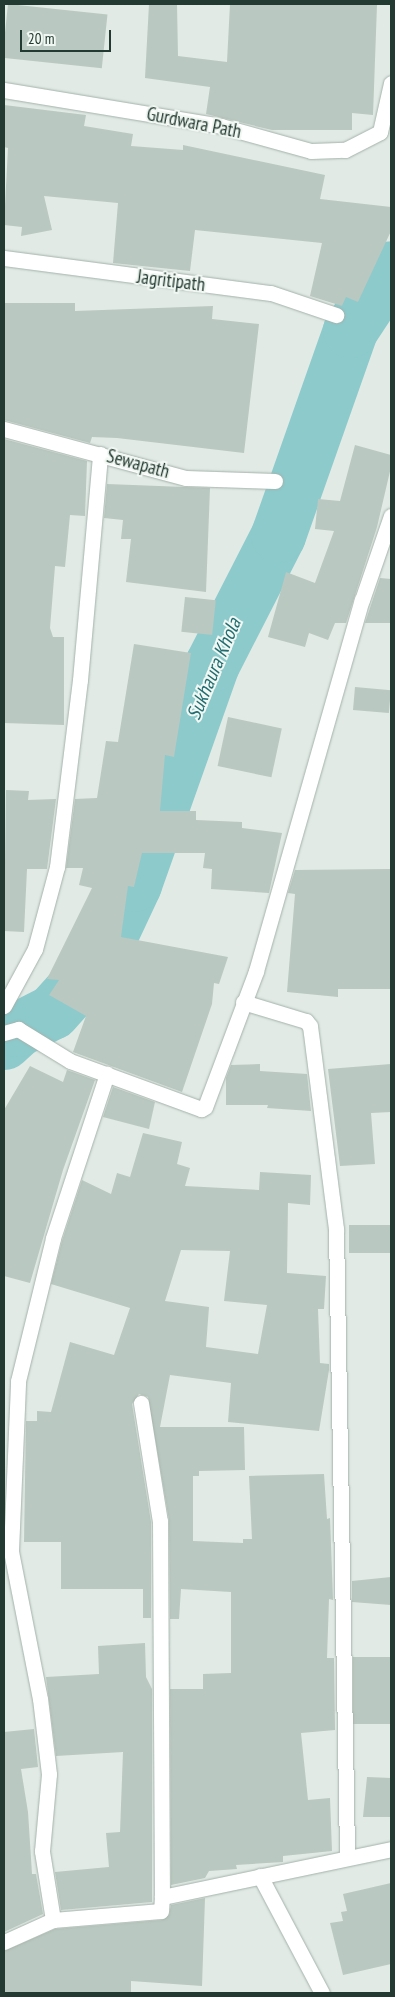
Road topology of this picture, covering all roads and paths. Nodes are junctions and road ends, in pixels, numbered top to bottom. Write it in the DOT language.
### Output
graph roads {
  1 [pos="391,83"];
  2 [pos="4,90"];
  3 [pos="4,258"];
  4 [pos="336,314"];
  5 [pos="4,429"];
  6 [pos="100,454"];
  7 [pos="275,480"];
  8 [pos="391,516"];
  9 [pos="244,1002"];
  10 [pos="4,1006"];
  11 [pos="4,1033"];
  12 [pos="107,1074"];
  13 [pos="141,1403"];
  14 [pos="391,1849"];
  15 [pos="347,1856"];
  16 [pos="260,1876"];
  17 [pos="162,1897"];
  18 [pos="53,1920"];
  19 [pos="4,1942"];
  20 [pos="322,1993"];
  1 -- 2 [label="street, Gurdwara Path"];
  3 -- 4 [label="street, Jagritipath"];
  5 -- 6 [label="street, Sewapath"];
  6 -- 7 [label="street, Sewapath"];
  6 -- 10 [label="street"];
  8 -- 9 [label="street"];
  9 -- 12 [label="street"];
  9 -- 15 [label="street"];
  11 -- 12 [label="street"];
  12 -- 18 [label="street"];
  13 -- 17 [label="street"];
  14 -- 15 [label="street"];
  15 -- 16 [label="street"];
  16 -- 17 [label="street"];
  16 -- 20 [label="street"];
  17 -- 18 [label="street"];
  18 -- 19 [label="street"];
}
